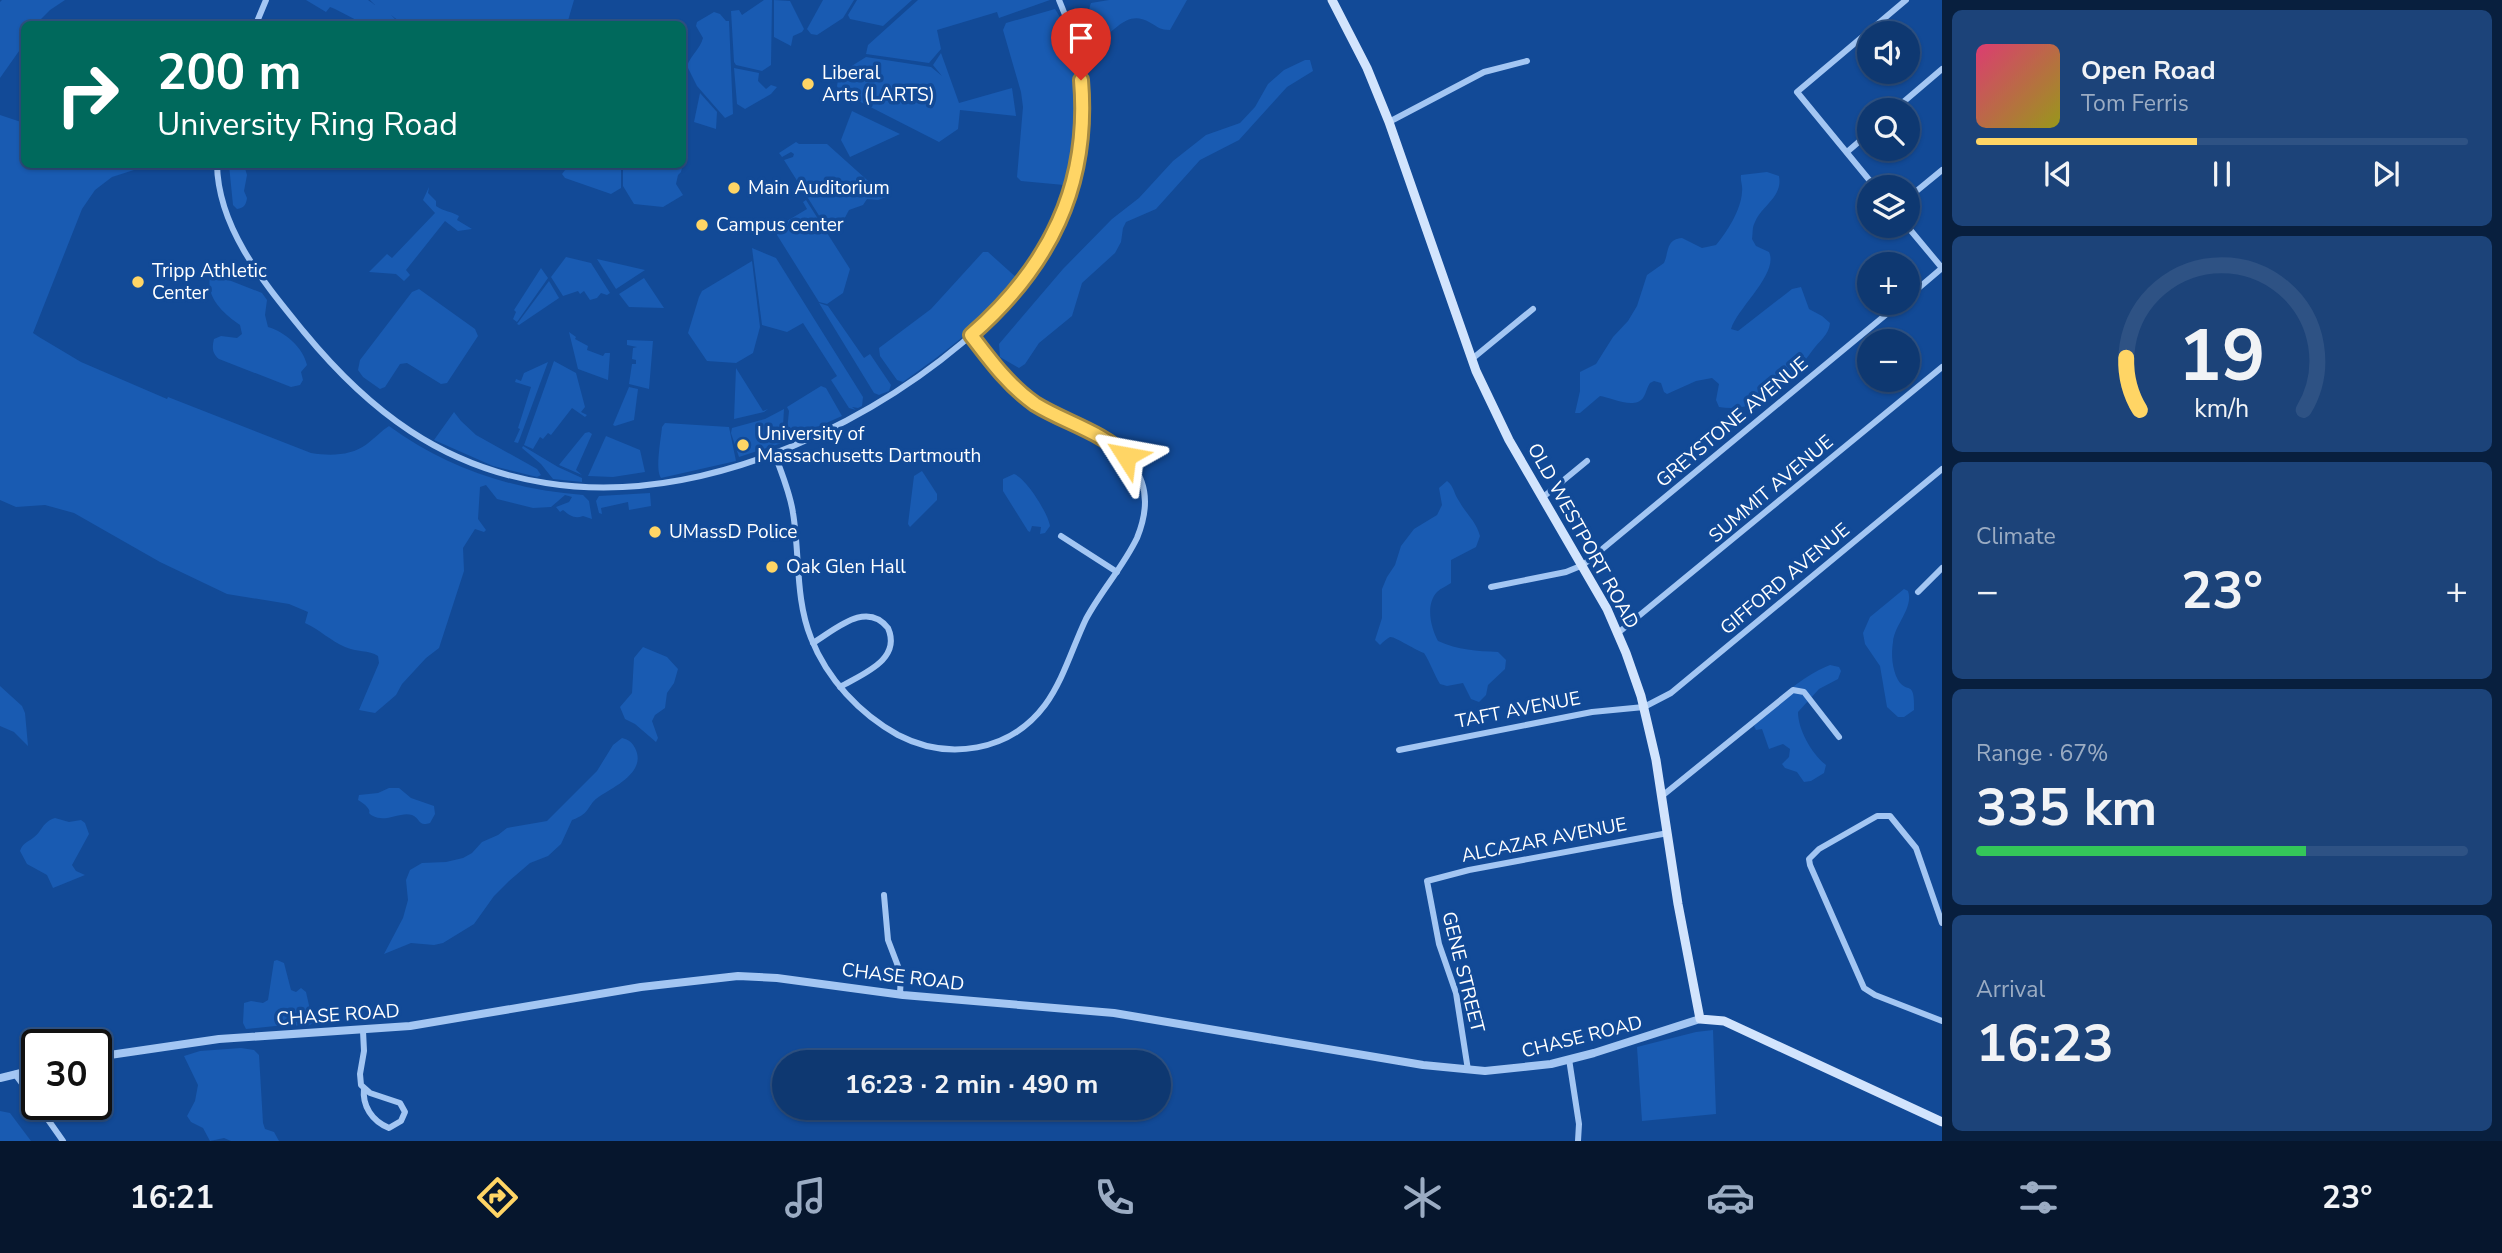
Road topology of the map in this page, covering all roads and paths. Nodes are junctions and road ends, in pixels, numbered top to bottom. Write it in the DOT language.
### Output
graph roads {
  1 [pos="267,0"];
  2 [pos="1059,0"];
  3 [pos="1332,0"];
  4 [pos="1906,0"];
  5 [pos="257,21"];
  6 [pos="1527,61"];
  7 [pos="1942,69"];
  8 [pos="1908,98"];
  9 [pos="1389,122"];
  10 [pos="1857,143"];
  11 [pos="1847,152"];
  12 [pos="217,168"];
  13 [pos="1942,170"];
  14 [pos="1865,175"];
  15 [pos="1920,188"];
  16 [pos="1917,238"];
  17 [pos="1942,268"];
  18 [pos="1920,287"];
  19 [pos="1533,309"];
  20 [pos="1885,315"];
  21 [pos="971,335"];
  22 [pos="1472,359"];
  23 [pos="1942,367"];
  24 [pos="774,452"];
  25 [pos="1587,461"];
  26 [pos="1942,469"];
  27 [pos="1542,498"];
  28 [pos="1061,536"];
  29 [pos="1583,565"];
  30 [pos="1942,568"];
  31 [pos="1117,572"];
  32 [pos="1491,587"];
  33 [pos="1917,592"];
  34 [pos="1618,633"];
  35 [pos="813,643"];
  36 [pos="840,687"];
  37 [pos="1644,707"];
  38 [pos="1839,737"];
  39 [pos="1399,750"];
  40 [pos="1662,796"];
  41 [pos="1668,833"];
  42 [pos="1427,881"];
  43 [pos="884,895"];
  44 [pos="1942,923"];
  45 [pos="900,994"];
  46 [pos="1700,1019"];
  47 [pos="1942,1021"];
  48 [pos="363,1031"];
  49 [pos="112,1055"];
  50 [pos="1569,1059"];
  51 [pos="1468,1070"];
  52 [pos="21,1073"];
  53 [pos="15,1074"];
  54 [pos="0,1078"];
  55 [pos="21,1082"];
  56 [pos="364,1088"];
  57 [pos="48,1120"];
  58 [pos="1942,1122"];
  59 [pos="63,1141"];
  60 [pos="1578,1141"];
  1 -- 5 [label="street"];
  2 -- 21 [label="street"];
  3 -- 9 [label="main road, OLD WESTPORT ROAD"];
  4 -- 11 [label="street"];
  6 -- 9 [label="street"];
  7 -- 8 [label="street"];
  9 -- 22 [label="main road, OLD WESTPORT ROAD"];
  10 -- 11 [label="street"];
  11 -- 14 [label="street"];
  12 -- 24 [label="street"];
  13 -- 15 [label="street"];
  16 -- 17 [label="street"];
  17 -- 18 [label="street"];
  19 -- 22 [label="street"];
  20 -- 29 [label="street, GREYSTONE AVENUE"];
  21 -- 24 [label="street"];
  21 -- 31 [label="street"];
  22 -- 27 [label="main road, OLD WESTPORT ROAD"];
  23 -- 34 [label="street, SUMMIT AVENUE"];
  24 -- 35 [label="street"];
  25 -- 27 [label="street"];
  26 -- 37 [label="street, GIFFORD AVENUE"];
  27 -- 29 [label="main road, OLD WESTPORT ROAD"];
  28 -- 31 [label="street"];
  29 -- 32 [label="street"];
  29 -- 34 [label="main road, OLD WESTPORT ROAD"];
  30 -- 33 [label="street"];
  31 -- 36 [label="street"];
  34 -- 37 [label="main road, OLD WESTPORT ROAD"];
  35 -- 36 [label="street"];
  35 -- 36 [label="street"];
  37 -- 39 [label="street, TAFT AVENUE"];
  37 -- 40 [label="main road, OLD WESTPORT ROAD"];
  38 -- 40 [label="street"];
  40 -- 41 [label="main road, OLD WESTPORT ROAD"];
  41 -- 42 [label="street, ALCAZAR AVENUE"];
  41 -- 46 [label="main road, OLD WESTPORT ROAD"];
  42 -- 51 [label="street, GENE STREET"];
  43 -- 45 [label="street"];
  44 -- 47 [label="street"];
  45 -- 48 [label="street, CHASE ROAD"];
  45 -- 51 [label="street, CHASE ROAD"];
  46 -- 50 [label="street, CHASE ROAD"];
  46 -- 58 [label="main road"];
  48 -- 49 [label="street, CHASE ROAD"];
  48 -- 56 [label="street"];
  50 -- 51 [label="street, CHASE ROAD"];
  50 -- 60 [label="street"];
  52 -- 53 [label="street"];
  53 -- 54 [label="street"];
  53 -- 55 [label="street"];
  56 -- 56 [label="street"];
  57 -- 59 [label="street"];
}
